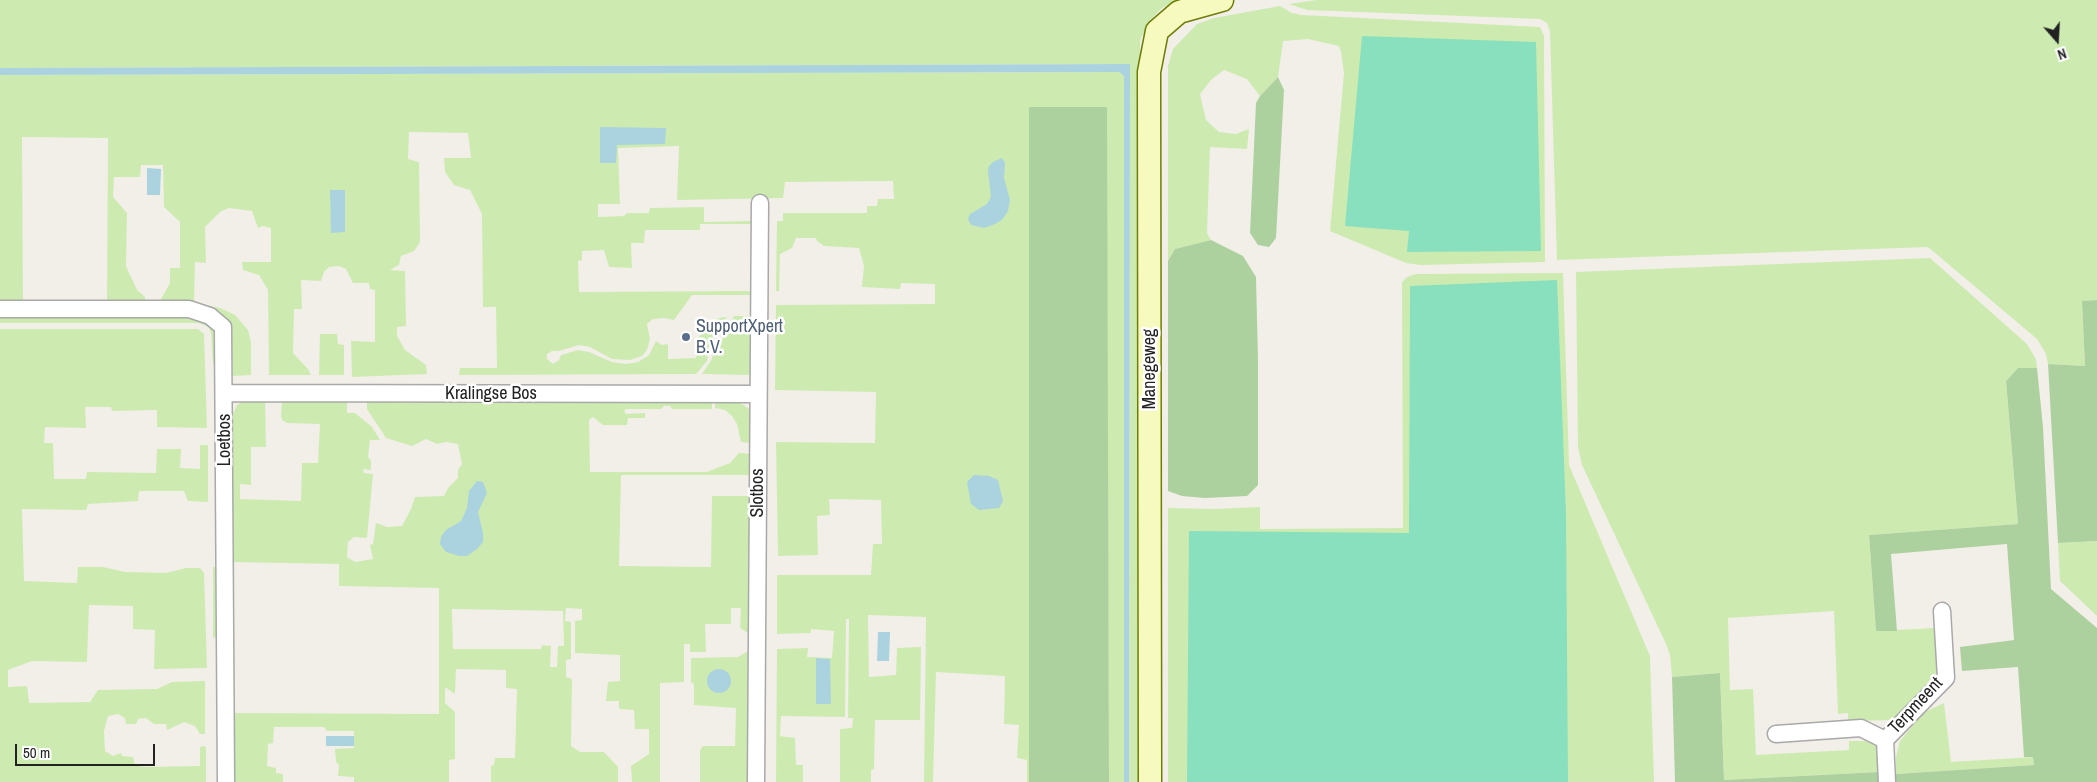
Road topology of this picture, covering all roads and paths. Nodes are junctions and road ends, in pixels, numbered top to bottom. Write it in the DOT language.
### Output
graph roads {
  1 [pos="1222,0"];
  2 [pos="760,204"];
  3 [pos="0,309"];
  4 [pos="224,393"];
  5 [pos="758,394"];
  6 [pos="1942,611"];
  7 [pos="1776,734"];
  8 [pos="1885,740"];
  9 [pos="226,782"];
  10 [pos="756,782"];
  11 [pos="1150,782"];
  12 [pos="1887,782"];
  1 -- 11 [label="street, Manegeweg"];
  2 -- 5 [label="street, Slotbos"];
  3 -- 4 [label="street, Loetbos"];
  4 -- 5 [label="street, Kralingse Bos"];
  4 -- 9 [label="street, Loetbos"];
  5 -- 10 [label="street, Slotbos"];
  6 -- 8 [label="street, Terpmeent"];
  7 -- 8 [label="street, Terpmeent"];
  8 -- 12 [label="street, Terpmeent"];
}
